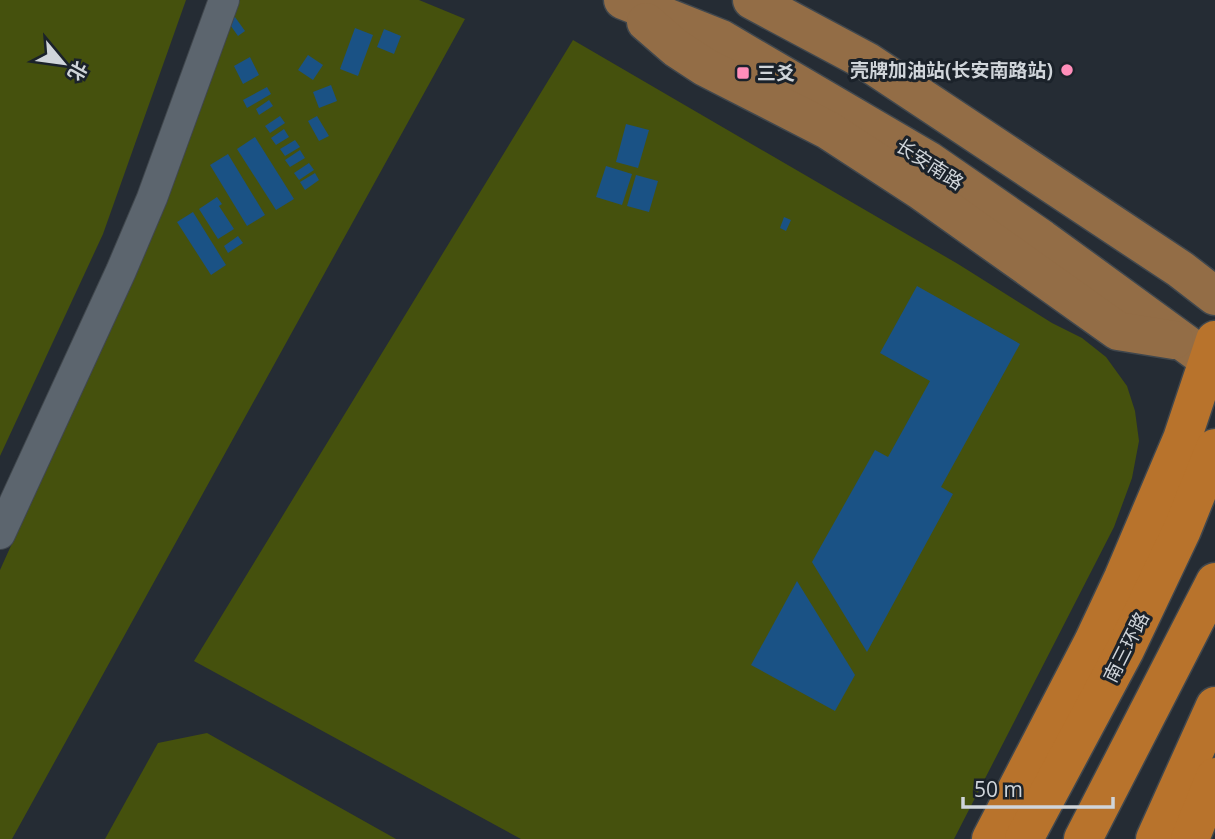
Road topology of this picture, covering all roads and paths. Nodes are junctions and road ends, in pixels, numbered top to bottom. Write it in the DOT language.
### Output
graph roads {
  1 [pos="224,0"];
  2 [pos="622,0"];
  3 [pos="752,0"];
  4 [pos="1215,296"];
  5 [pos="1205,351"];
  6 [pos="1215,448"];
  7 [pos="1215,517"];
  8 [pos="0,534"];
  9 [pos="1215,582"];
  10 [pos="1215,706"];
  11 [pos="1215,777"];
  12 [pos="990,839"];
  13 [pos="1024,839"];
  14 [pos="1053,839"];
  15 [pos="1083,839"];
  16 [pos="1155,839"];
  17 [pos="1189,839"];
  1 -- 8 [label="street"];
  2 -- 5 [label="main road, 长安南路"];
  3 -- 4 [label="main road"];
  5 -- 12 [label="highway"];
  6 -- 13 [label="highway, 南三环路"];
  7 -- 14 [label="highway, 南三环路"];
  9 -- 15 [label="highway"];
  10 -- 16 [label="highway"];
  11 -- 17 [label="highway"];
}
